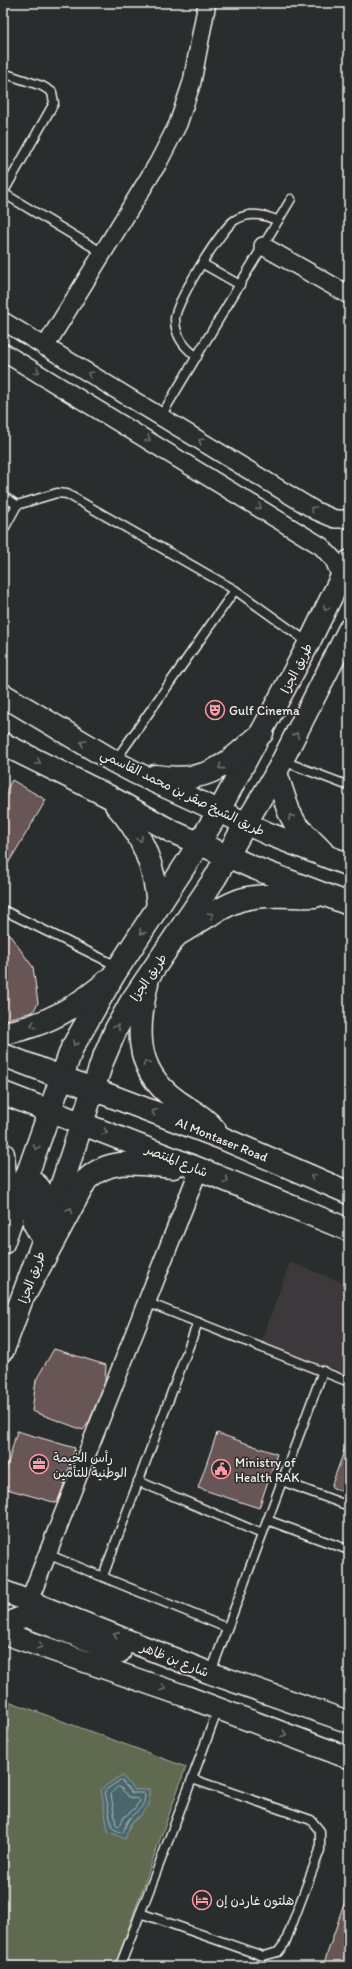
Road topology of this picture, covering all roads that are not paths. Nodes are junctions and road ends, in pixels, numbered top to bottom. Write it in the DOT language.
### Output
graph roads {
  1 [pos="207,3"];
  2 [pos="3,73"];
  3 [pos="3,193"];
  4 [pos="292,199"];
  5 [pos="278,221"];
  6 [pos="263,246"];
  7 [pos="103,253"];
  8 [pos="203,264"];
  9 [pos="240,285"];
  10 [pos="349,295"];
  11 [pos="3,321"];
  12 [pos="45,347"];
  13 [pos="3,352"];
  14 [pos="197,356"];
  15 [pos="161,416"];
  16 [pos="287,494"];
  17 [pos="3,496"];
  18 [pos="18,505"];
  19 [pos="276,517"];
  20 [pos="349,520"];
  21 [pos="3,531"];
  22 [pos="345,569"];
  23 [pos="234,590"];
  24 [pos="349,629"];
  25 [pos="309,643"];
  26 [pos="3,695"];
  27 [pos="262,733"];
  28 [pos="3,744"];
  29 [pos="115,762"];
  30 [pos="280,767"];
  31 [pos="136,773"];
  32 [pos="349,786"];
  33 [pos="108,796"];
  34 [pos="219,811"];
  35 [pos="246,823"];
  36 [pos="199,843"];
  37 [pos="227,856"];
  38 [pos="327,856"];
  39 [pos="349,865"];
  40 [pos="329,896"];
  41 [pos="349,904"];
  42 [pos="158,906"];
  43 [pos="3,910"];
  44 [pos="177,935"];
  45 [pos="116,972"];
  46 [pos="148,978"];
  47 [pos="3,1033"];
  48 [pos="3,1055"];
  49 [pos="62,1078"];
  50 [pos="93,1089"];
  51 [pos="3,1093"];
  52 [pos="50,1111"];
  53 [pos="82,1123"];
  54 [pos="222,1138"];
  55 [pos="3,1154"];
  56 [pos="199,1169"];
  57 [pos="25,1179"];
  58 [pos="349,1193"];
  59 [pos="3,1208"];
  60 [pos="349,1230"];
  61 [pos="45,1236"];
  62 [pos="3,1243"];
  63 [pos="25,1294"];
  64 [pos="146,1302"];
  65 [pos="198,1322"];
  66 [pos="3,1350"];
  67 [pos="323,1371"];
  68 [pos="349,1382"];
  69 [pos="282,1481"];
  70 [pos="138,1482"];
  71 [pos="349,1506"];
  72 [pos="267,1520"];
  73 [pos="262,1534"];
  74 [pos="349,1550"];
  75 [pos="47,1554"];
  76 [pos="103,1576"];
  77 [pos="3,1591"];
  78 [pos="29,1601"];
  79 [pos="227,1628"];
  80 [pos="5,1634"];
  81 [pos="170,1657"];
  82 [pos="210,1673"];
  83 [pos="218,1709"];
  84 [pos="343,1720"];
  85 [pos="349,1758"];
  86 [pos="192,1779"];
  87 [pos="140,1913"];
  88 [pos="121,1966"];
  1 -- 7 [label="street"];
  2 -- 3 [label="lane"];
  3 -- 7 [label="lane"];
  4 -- 5 [label="lane"];
  5 -- 6 [label="lane"];
  5 -- 8 [label="lane"];
  6 -- 9 [label="lane"];
  6 -- 10 [label="street"];
  7 -- 12 [label="street"];
  8 -- 9 [label="lane"];
  8 -- 14 [label="lane"];
  9 -- 14 [label="lane"];
  11 -- 12 [label="street"];
  15 -- 12 [label="street, one-way"];
  13 -- 19 [label="street, one-way"];
  14 -- 15 [label="lane"];
  16 -- 15 [label="street, one-way"];
  16 -- 19 [label="street"];
  20 -- 16 [label="street, one-way"];
  17 -- 18 [label="lane"];
  18 -- 21 [label="lane"];
  18 -- 23 [label="lane"];
  19 -- 22 [label="street"];
  22 -- 25 [label="street, طريق الجزا, one-way"];
  23 -- 25 [label="lane"];
  23 -- 29 [label="lane"];
  30 -- 24 [label="street, طريق الجزا, one-way"];
  25 -- 27 [label="street, طريق الجزا"];
  29 -- 26 [label="main road, طريق الشيخ صقر بن محمد القاسمي, one-way"];
  27 -- 31 [label="main road, one-way"];
  27 -- 34 [label="street, طريق الجزا"];
  28 -- 33 [label="main road, one-way"];
  29 -- 31 [label="main road, طريق الشيخ صقر بن محمد القاسمي"];
  30 -- 32 [label="lane"];
  30 -- 35 [label="street, طريق الجزا"];
  38 -- 30 [label="main road, one-way"];
  31 -- 34 [label="main road, طريق الشيخ صقر بن محمد القاسمي"];
  33 -- 36 [label="main road"];
  33 -- 42 [label="main road, one-way"];
  34 -- 35 [label="main road, طريق الشيخ صقر بن محمد القاسمي"];
  34 -- 36 [label="main road, طريق الجزا"];
  35 -- 37 [label="main road, طريق الجزا"];
  35 -- 38 [label="main road, طريق الشيخ صقر بن محمد القاسمي"];
  36 -- 37 [label="main road"];
  36 -- 42 [label="main road, طريق الجزا"];
  37 -- 40 [label="main road"];
  37 -- 44 [label="main road, طريق الجزا"];
  38 -- 39 [label="main road, طريق الشيخ صقر بن محمد القاسمي"];
  40 -- 41 [label="main road"];
  44 -- 40 [label="main road, one-way"];
  42 -- 45 [label="main road, طريق الجزا, one-way"];
  43 -- 45 [label="lane"];
  44 -- 46 [label="main road, طريق الجزا"];
  45 -- 47 [label="main road, one-way"];
  45 -- 49 [label="main road, طريق الجزا, one-way"];
  50 -- 46 [label="main road, طريق الجزا, one-way"];
  54 -- 46 [label="main road, one-way"];
  48 -- 49 [label="main road"];
  49 -- 50 [label="main road"];
  49 -- 52 [label="main road, طريق الجزا"];
  50 -- 53 [label="main road, طريق الجزا"];
  54 -- 50 [label="main road, Al Montaser Road, one-way"];
  51 -- 52 [label="main road, شارع المنتصر"];
  52 -- 53 [label="main road, شارع المنتصر"];
  52 -- 57 [label="main road, طريق الجزا, one-way"];
  53 -- 56 [label="main road, شارع المنتصر, one-way"];
  53 -- 61 [label="main road, طريق الجزا"];
  58 -- 54 [label="main road, Al Montaser Road, one-way"];
  55 -- 59 [label="main road"];
  56 -- 60 [label="main road, شارع المنتصر, one-way"];
  63 -- 56 [label="main road, one-way"];
  56 -- 64 [label="street"];
  57 -- 61 [label="main road"];
  57 -- 62 [label="main road, طريق الجزا"];
  61 -- 63 [label="main road, طريق الجزا"];
  63 -- 66 [label="main road, طريق الجزا"];
  64 -- 65 [label="lane"];
  64 -- 75 [label="street"];
  65 -- 67 [label="lane"];
  65 -- 70 [label="lane"];
  67 -- 68 [label="lane"];
  67 -- 69 [label="lane"];
  69 -- 71 [label="lane"];
  69 -- 72 [label="lane"];
  70 -- 73 [label="lane"];
  70 -- 76 [label="lane"];
  72 -- 73 [label="lane"];
  72 -- 74 [label="lane"];
  73 -- 79 [label="lane"];
  75 -- 76 [label="lane"];
  75 -- 78 [label="street"];
  76 -- 79 [label="lane"];
  77 -- 78 [label="street, شارع بن ظاهر"];
  81 -- 78 [label="street, شارع بن ظاهر, one-way"];
  79 -- 82 [label="lane"];
  80 -- 81 [label="street"];
  80 -- 83 [label="street, one-way"];
  81 -- 82 [label="street, شارع بن ظاهر"];
  82 -- 84 [label="street, شارع بن ظاهر"];
  83 -- 84 [label="street"];
  83 -- 85 [label="street, one-way"];
  83 -- 86 [label="lane"];
  86 -- 87 [label="lane"];
  86 -- 87 [label="lane"];
  87 -- 88 [label="lane"];
}
